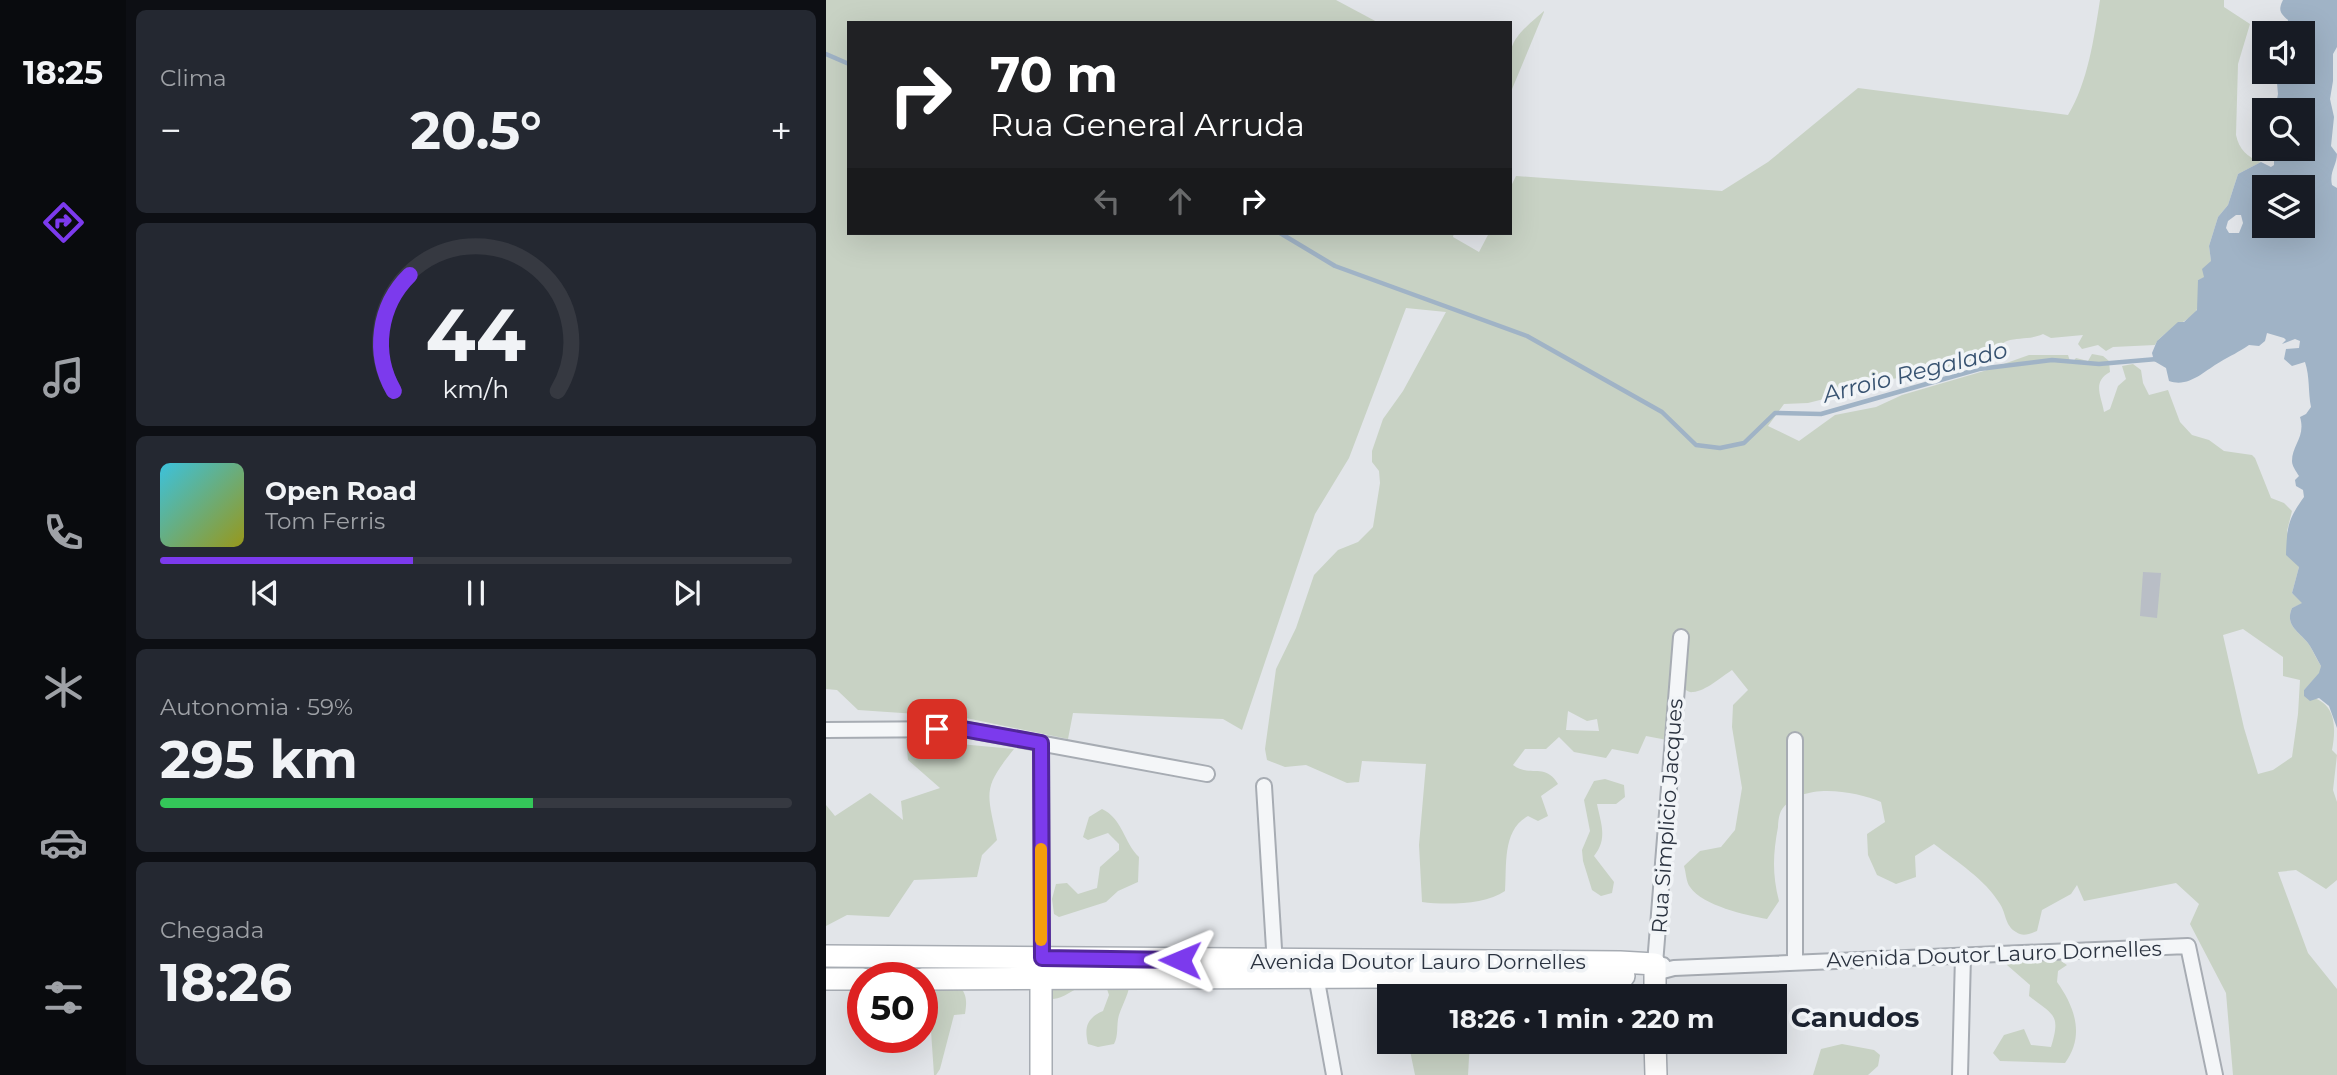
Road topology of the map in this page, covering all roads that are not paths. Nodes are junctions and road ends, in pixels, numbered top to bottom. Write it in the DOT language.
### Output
graph roads {
  1 [pos="1681,637"];
  2 [pos="826,730"];
  3 [pos="1795,740"];
  4 [pos="1041,743"];
  5 [pos="1207,774"];
  6 [pos="1264,786"];
  7 [pos="826,956"];
  8 [pos="1963,956"];
  9 [pos="1795,962"];
  10 [pos="1042,968"];
  11 [pos="1314,968"];
  12 [pos="1662,968"];
  13 [pos="1275,969"];
  14 [pos="938,978"];
  15 [pos="826,979"];
  16 [pos="847,979"];
  17 [pos="1658,984"];
  18 [pos="1655,1054"];
  19 [pos="1041,1075"];
  20 [pos="1334,1075"];
  21 [pos="1656,1075"];
  22 [pos="1960,1075"];
  23 [pos="2215,1075"];
  1 -- 12 [label="street, Rua Simplicio Jacques"];
  2 -- 4 [label="street"];
  3 -- 9 [label="street"];
  4 -- 5 [label="street"];
  4 -- 10 [label="street"];
  6 -- 13 [label="street"];
  7 -- 10 [label="main road, Avenida Doutor Lauro Dornelles"];
  8 -- 9 [label="street, Avenida Doutor Lauro Dornelles"];
  8 -- 22 [label="street"];
  8 -- 23 [label="street, Avenida Doutor Lauro Dornelles"];
  9 -- 12 [label="street, Avenida Doutor Lauro Dornelles"];
  10 -- 13 [label="main road, Avenida Doutor Lauro Dornelles"];
  10 -- 14 [label="main road, Avenida Doutor Lauro Dornelles"];
  10 -- 19 [label="main road"];
  11 -- 12 [label="main road, Avenida Doutor Lauro Dornelles"];
  11 -- 13 [label="main road, Avenida Doutor Lauro Dornelles"];
  11 -- 20 [label="street"];
  12 -- 17 [label="main road, Rua Simplicio Jacques"];
  15 -- 16 [label="main road"];
  18 -- 21 [label="main road"];
}
